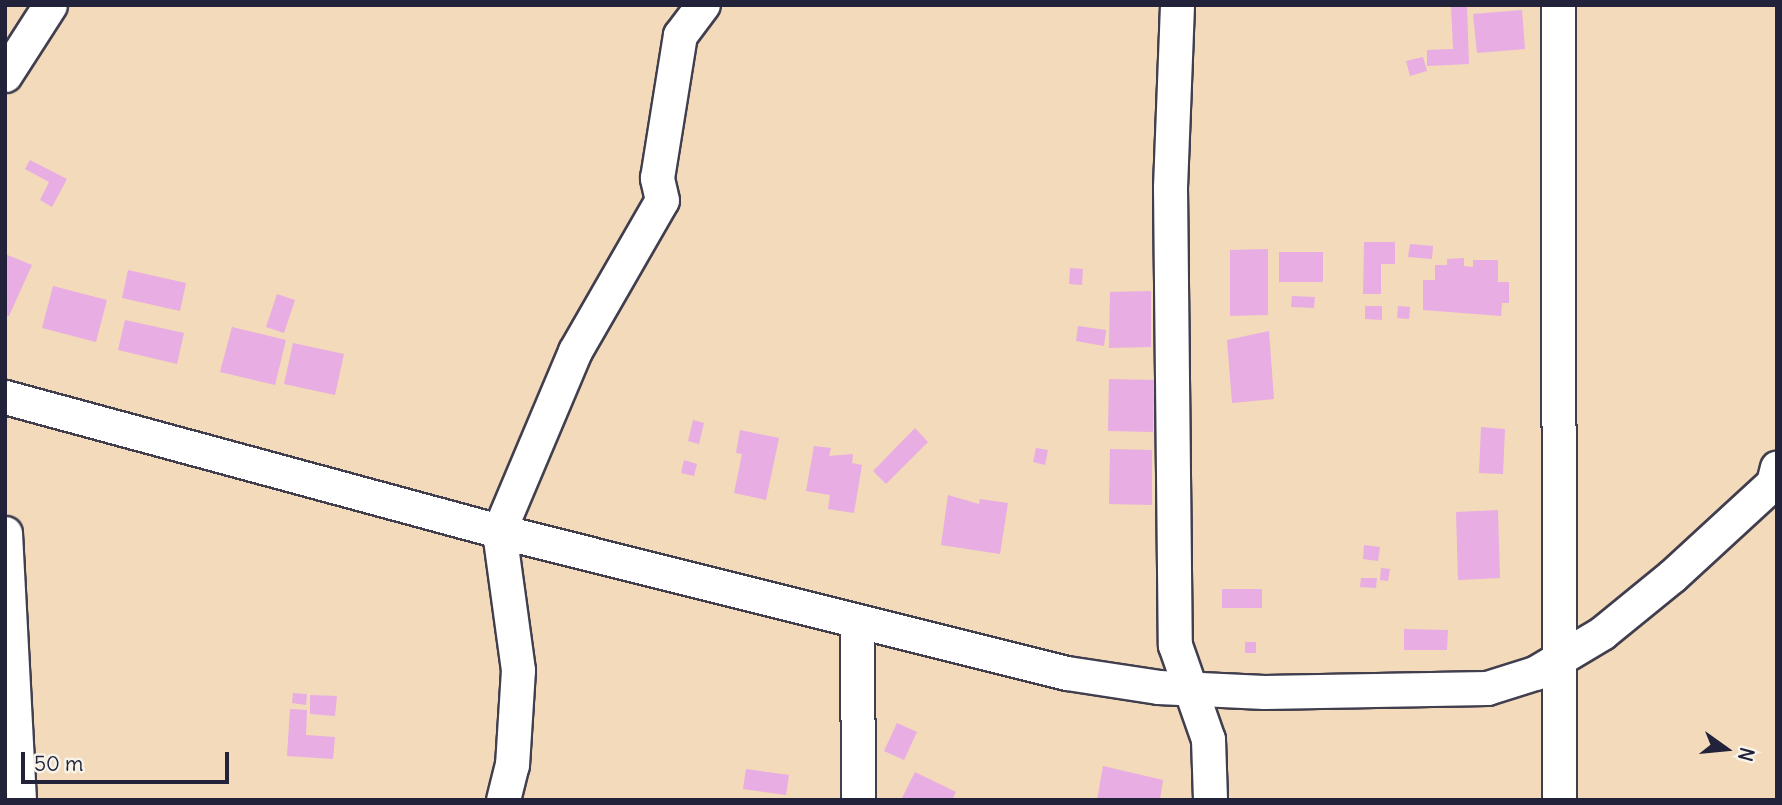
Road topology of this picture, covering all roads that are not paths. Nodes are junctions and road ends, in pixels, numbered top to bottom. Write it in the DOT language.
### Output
graph roads {
  1 [pos="50,5"];
  2 [pos="704,5"];
  3 [pos="1177,5"];
  4 [pos="1558,5"];
  5 [pos="5,75"];
  6 [pos="5,397"];
  7 [pos="1775,480"];
  8 [pos="499,531"];
  9 [pos="5,533"];
  10 [pos="857,621"];
  11 [pos="1557,660"];
  12 [pos="1194,689"];
  13 [pos="19,800"];
  14 [pos="503,800"];
  15 [pos="858,800"];
  16 [pos="1210,800"];
  17 [pos="1559,800"];
  1 -- 5 [label="street"];
  2 -- 8 [label="street"];
  3 -- 12 [label="street"];
  4 -- 11 [label="street"];
  6 -- 8 [label="street"];
  7 -- 11 [label="street"];
  8 -- 10 [label="street"];
  8 -- 14 [label="street"];
  9 -- 13 [label="street"];
  10 -- 12 [label="street"];
  10 -- 15 [label="street"];
  11 -- 12 [label="street"];
  11 -- 17 [label="street"];
  12 -- 16 [label="street"];
}
